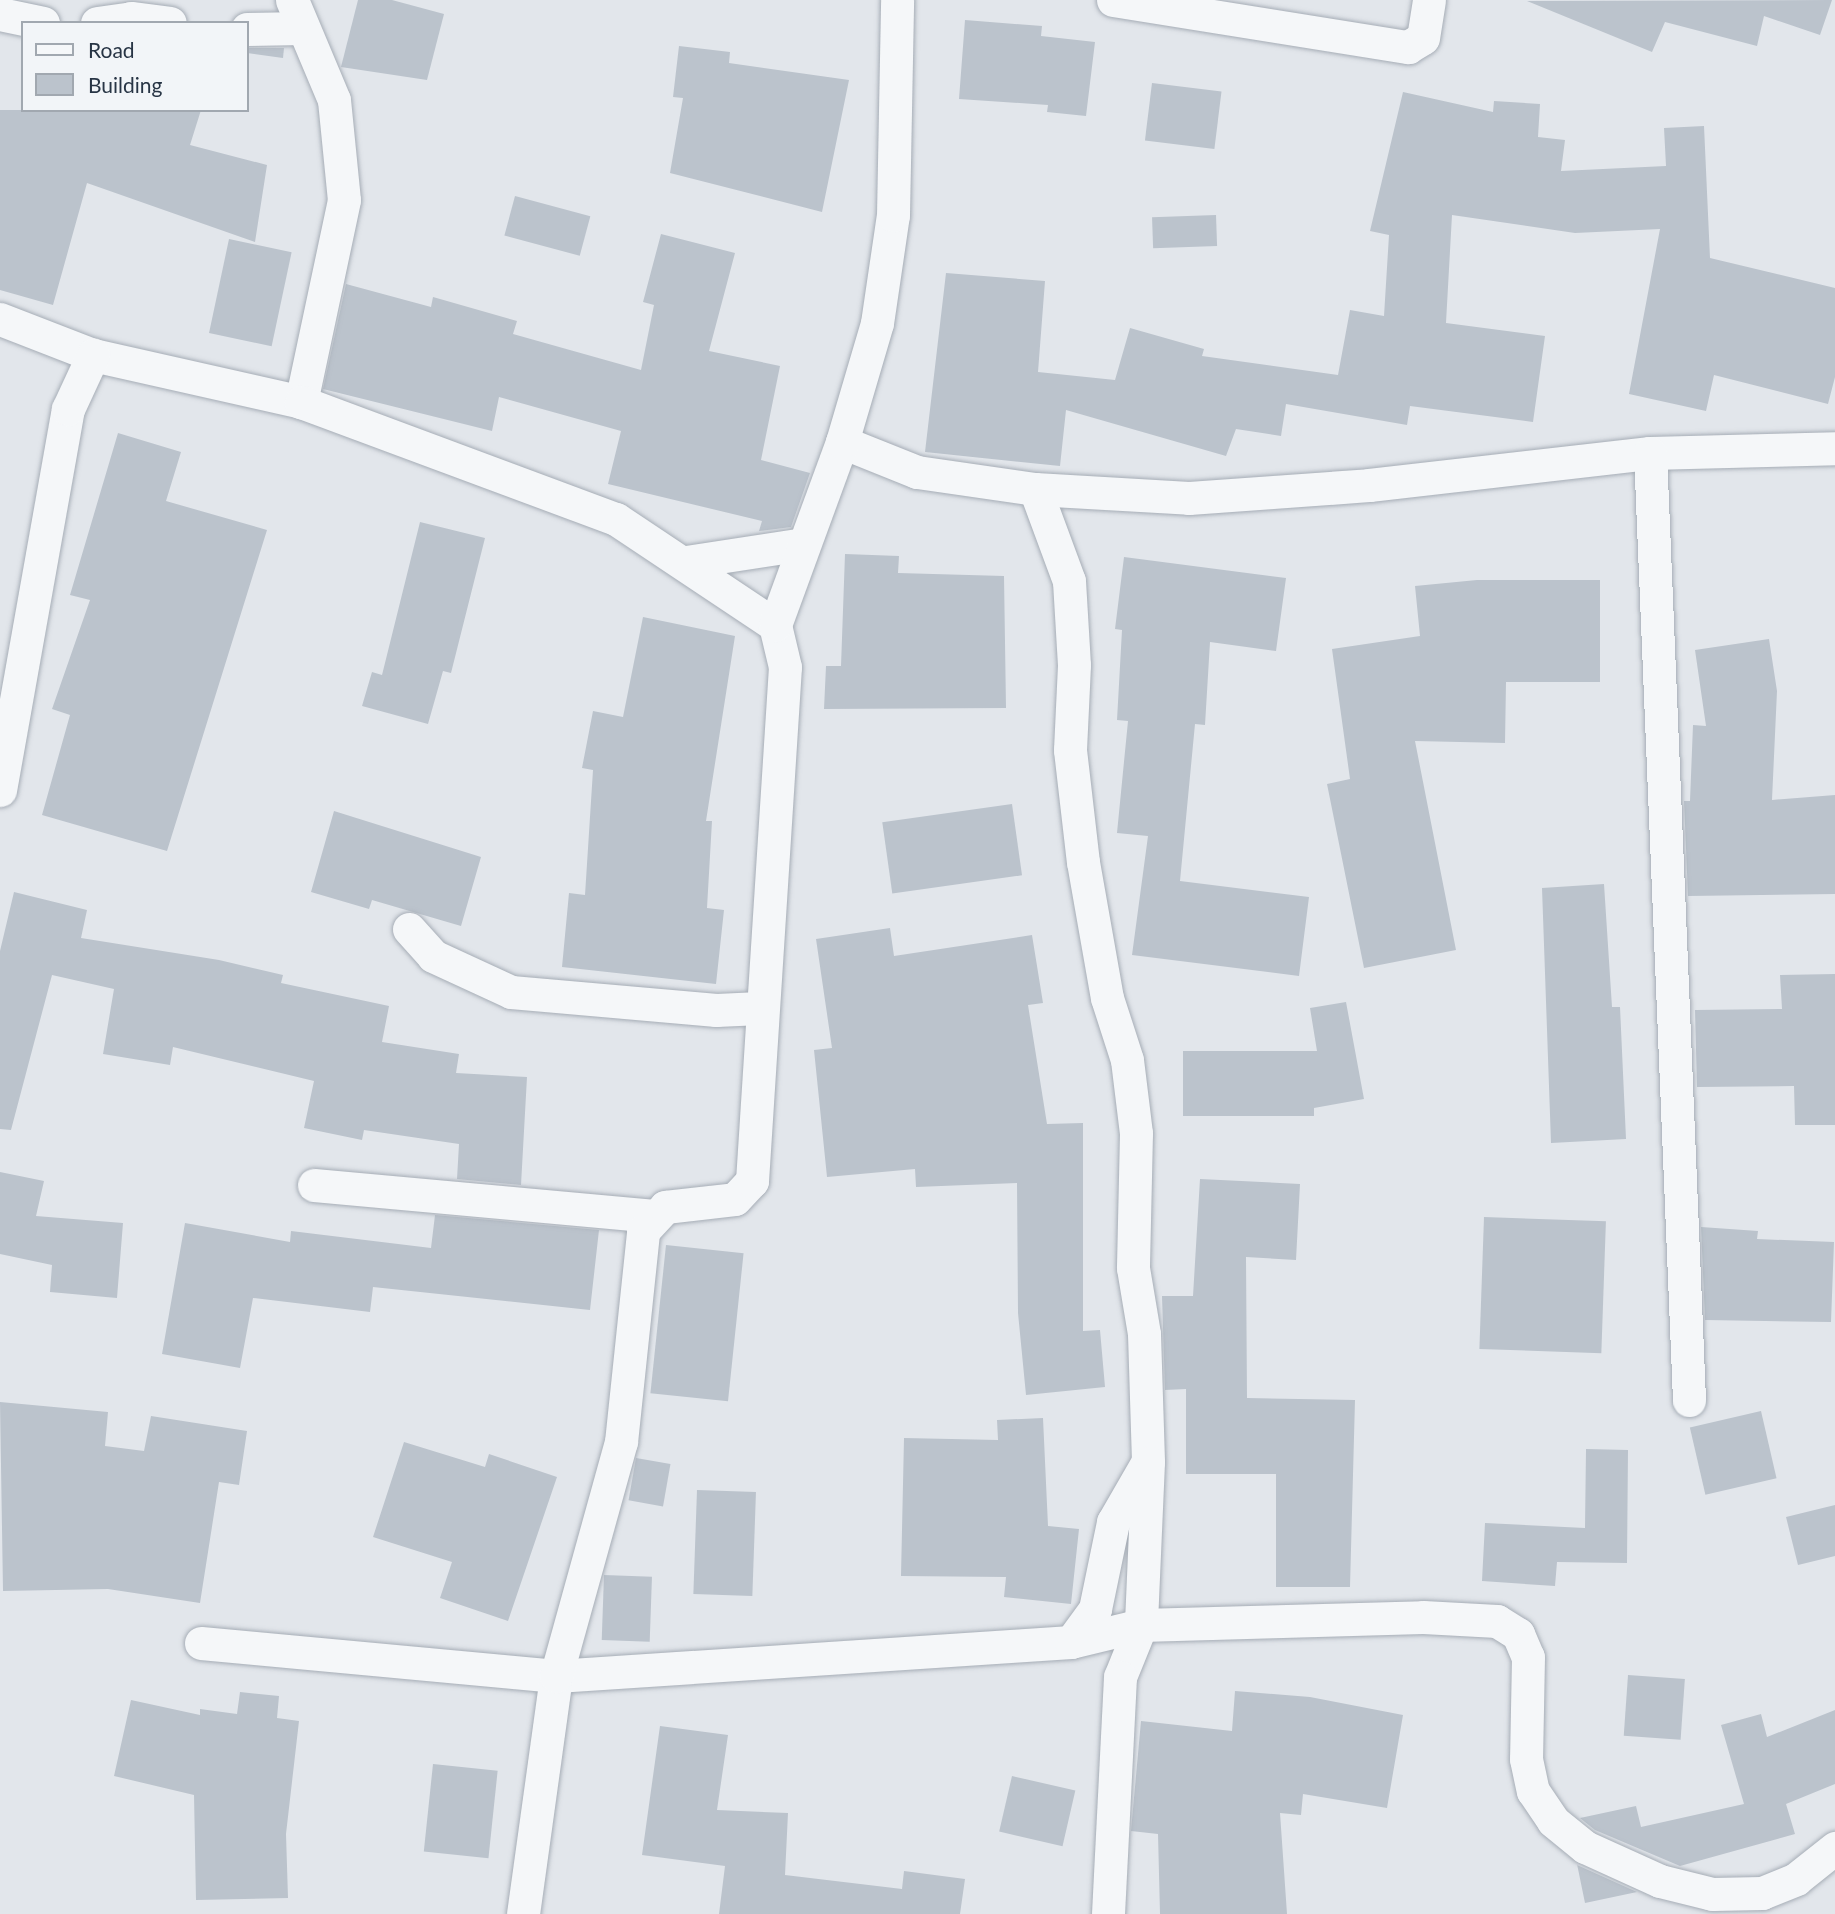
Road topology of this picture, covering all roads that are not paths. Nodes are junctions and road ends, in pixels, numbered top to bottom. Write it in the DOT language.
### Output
graph roads {
  1 [pos="897,0"];
  2 [pos="1113,0"];
  3 [pos="1429,0"];
  4 [pos="140,9"];
  5 [pos="0,14"];
  6 [pos="297,14"];
  7 [pos="33,21"];
  8 [pos="103,21"];
  9 [pos="166,21"];
  10 [pos="248,29"];
  11 [pos="0,319"];
  12 [pos="93,355"];
  13 [pos="301,402"];
  14 [pos="842,442"];
  15 [pos="1835,448"];
  16 [pos="1650,453"];
  17 [pos="1035,489"];
  18 [pos="804,544"];
  19 [pos="686,562"];
  20 [pos="775,625"];
  21 [pos="0,790"];
  22 [pos="410,929"];
  23 [pos="760,1008"];
  24 [pos="314,1185"];
  25 [pos="652,1216"];
  26 [pos="1689,1400"];
  27 [pos="1148,1462"];
  28 [pos="1141,1625"];
  29 [pos="1071,1642"];
  30 [pos="201,1643"];
  31 [pos="556,1676"];
  32 [pos="1835,1848"];
  33 [pos="523,1914"];
  34 [pos="1108,1914"];
  1 -- 14 [label="street"];
  2 -- 3 [label="street"];
  4 -- 8 [label="street"];
  4 -- 9 [label="street"];
  5 -- 7 [label="street"];
  6 -- 10 [label="street"];
  6 -- 13 [label="street"];
  11 -- 12 [label="street"];
  12 -- 13 [label="street"];
  12 -- 21 [label="street"];
  13 -- 19 [label="street"];
  14 -- 17 [label="street"];
  14 -- 18 [label="street"];
  15 -- 16 [label="street"];
  16 -- 17 [label="street"];
  16 -- 26 [label="street"];
  17 -- 27 [label="street"];
  18 -- 19 [label="street"];
  18 -- 20 [label="street"];
  19 -- 20 [label="street"];
  20 -- 23 [label="street"];
  22 -- 23 [label="street"];
  23 -- 25 [label="street"];
  24 -- 25 [label="street"];
  25 -- 31 [label="street"];
  27 -- 28 [label="street"];
  27 -- 29 [label="street"];
  28 -- 29 [label="street"];
  28 -- 32 [label="street"];
  28 -- 34 [label="street"];
  29 -- 31 [label="street"];
  30 -- 31 [label="street"];
  31 -- 33 [label="street"];
}
